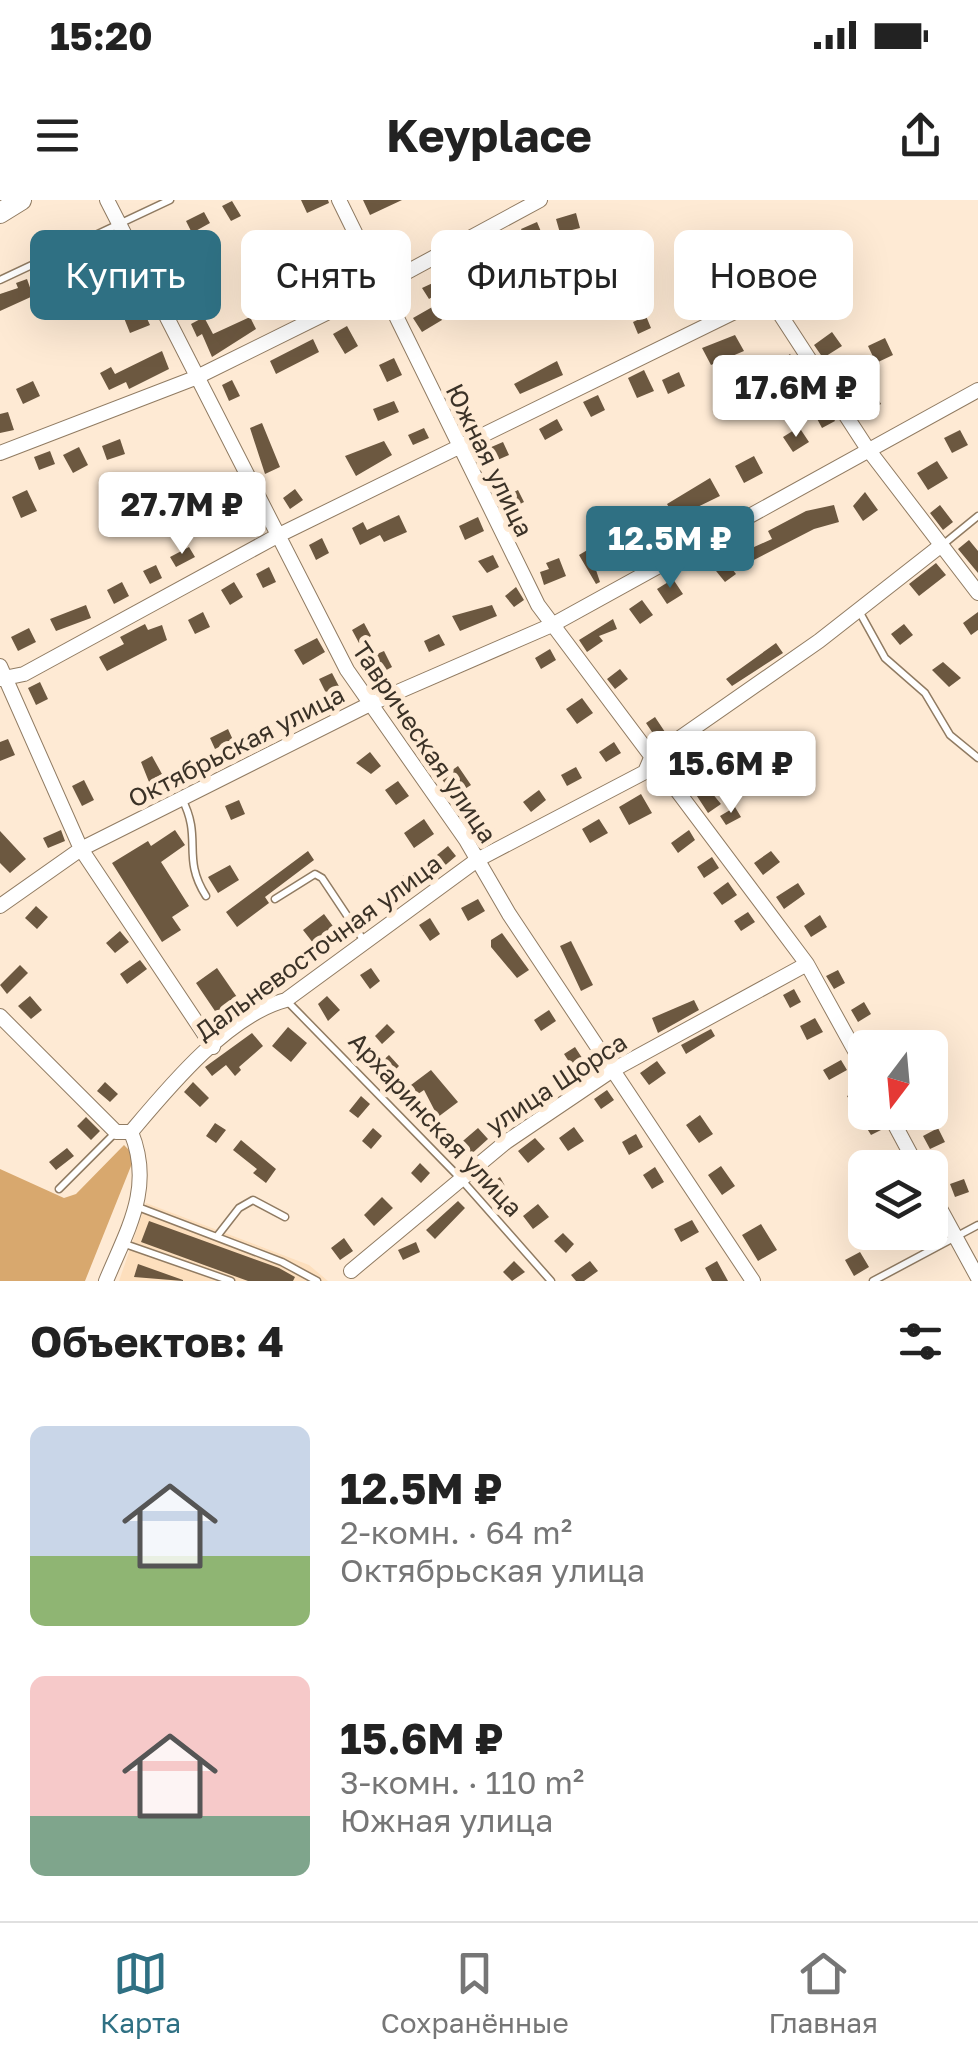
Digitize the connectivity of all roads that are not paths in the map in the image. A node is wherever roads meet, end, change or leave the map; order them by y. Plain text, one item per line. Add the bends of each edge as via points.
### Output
1 (21, 200) edge
2 (107, 200) edge
3 (170, 200) edge
4 (339, 200) edge
5 (540, 200) edge
6 (0, 213) edge
7 (120, 226) junction
8 (354, 230) edge
9 (411, 270) edge
10 (0, 280) edge
11 (313, 320) edge
12 (398, 320) edge
13 (715, 320) edge
14 (782, 320) edge
15 (194, 378) junction
16 (978, 390) edge
17 (458, 447) junction
18 (867, 448) junction
19 (0, 453) edge
20 (978, 516) edge
21 (277, 536) junction
22 (939, 547) junction
23 (978, 593) edge
24 (859, 610) junction
25 (552, 626) junction
26 (2, 674) edge
27 (370, 704) junction
28 (652, 758) junction
29 (978, 758) edge
30 (181, 798) junction
31 (82, 849) junction
32 (477, 860) junction
33 (206, 896) dead end
34 (275, 898) dead end
35 (0, 906) edge
36 (365, 942) junction
37 (807, 964) junction
38 (286, 1000) junction
39 (0, 1016) edge
40 (848, 1038) edge
41 (213, 1047) junction
42 (612, 1071) junction
43 (124, 1132) junction
44 (459, 1177) junction
45 (58, 1189) dead end
46 (138, 1206) junction
47 (285, 1217) dead end
48 (948, 1223) edge
49 (978, 1225) edge
50 (218, 1236) junction
51 (955, 1236) junction
52 (124, 1244) junction
53 (352, 1271) dead end
54 (978, 1278) edge
55 (106, 1281) edge
56 (231, 1281) edge
57 (316, 1281) edge
58 (551, 1281) edge
59 (752, 1281) edge
60 (873, 1281) edge

1 - 6 main road
2 - 7 street, Таврическая улица
3 - 7 lane
4 - 8 street, Южная улица
5 - 9 street
7 - 10 lane
7 - 15 street, Таврическая улица
11 - 15 street
12 - 17 street, Южная улица
13 - 17 street
14 - 18 street
15 - 19 street
15 - 21 street, Таврическая улица
16 - 18 street, Октябрьская улица
17 - 21 street
17 - 25 street, Южная улица
18 - 22 street
18 - 25 street, Октябрьская улица
20 - 22 lane
21 - 26 street via 24,674
21 - 27 street, Таврическая улица
22 - 23 street
22 - 24 street, Дальневосточная улица
24 - 28 street, Дальневосточная улица
24 - 29 lane via 885,658 925,693 950,734
25 - 27 street, Октябрьская улица
25 - 28 street, Южная улица
26 - 31 street
27 - 30 street, Октябрьская улица
27 - 32 street, Таврическая улица
28 - 32 street, Дальневосточная улица via 638,776
28 - 37 street, Южная улица
30 - 31 street, Октябрьская улица
30 - 33 lane via 194,829 191,869
31 - 35 street, Октябрьская улица
31 - 41 street
32 - 36 street, Дальневосточная улица
32 - 42 street, Таврическая улица
34 - 36 lane via 315,874
36 - 38 street, Дальневосточная улица
37 - 40 street, Южная улица
37 - 42 street, улица Щорса
38 - 41 street, Дальневосточная улица via 258,1011
38 - 44 lane, Архаринская улица
39 - 43 street
41 - 43 street, Дальневосточная улица
42 - 44 street, улица Щорса
42 - 59 street, Таврическая улица
43 - 45 lane
43 - 46 street via 142,1169
44 - 53 street, улица Щорса
44 - 58 lane, Архаринская улица
46 - 50 lane
46 - 52 street
47 - 50 lane via 252,1200
48 - 51 street
49 - 51 lane
50 - 57 lane
51 - 54 street
51 - 60 lane
52 - 55 street
52 - 56 lane

